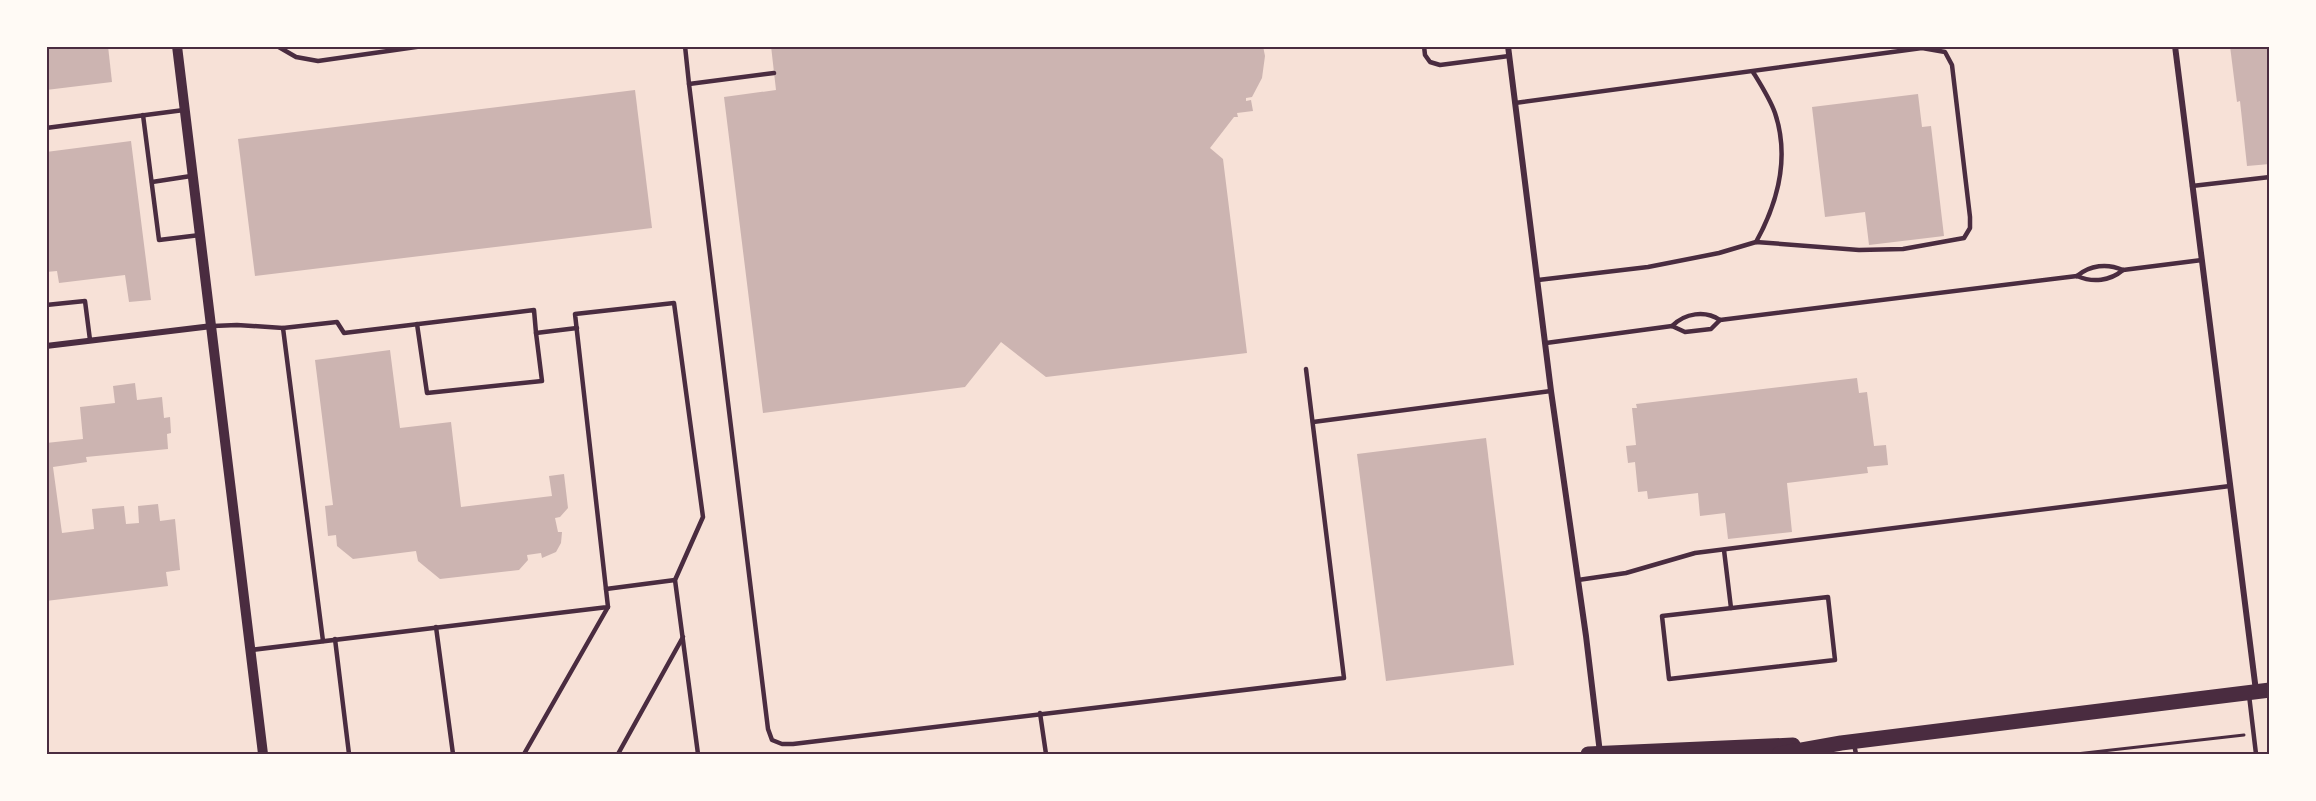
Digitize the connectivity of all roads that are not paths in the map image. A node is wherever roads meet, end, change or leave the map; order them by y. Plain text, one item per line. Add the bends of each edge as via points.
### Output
1 (177, 46) edge
2 (277, 46) edge
3 (423, 46) edge
4 (685, 46) edge
5 (1424, 46) edge
6 (1508, 46) edge
7 (2175, 46) edge
8 (1509, 56) junction
9 (1753, 72) junction
10 (774, 73) dead end
11 (689, 84) junction
12 (1515, 103) junction
13 (184, 110) junction
14 (143, 115) junction
15 (46, 128) edge
16 (193, 176) junction
17 (2270, 177) edge
18 (152, 182) junction
19 (2192, 186) junction
20 (200, 235) junction
21 (1756, 243) junction
22 (2202, 260) junction
23 (2123, 270) junction
24 (2077, 276) junction
25 (1538, 280) junction
26 (46, 305) edge
27 (1720, 320) junction
28 (417, 324) junction
29 (212, 326) junction
30 (1672, 326) junction
31 (283, 328) junction
32 (577, 328) junction
33 (536, 333) junction
34 (90, 340) junction
35 (1546, 343) junction
36 (46, 346) edge
37 (1306, 369) dead end
38 (1551, 391) junction
39 (1313, 422) junction
40 (2230, 486) junction
41 (1724, 550) junction
42 (675, 580) junction
43 (1578, 580) junction
44 (606, 589) junction
45 (608, 607) junction
46 (1731, 608) junction
47 (436, 627) junction
48 (683, 637) junction
49 (334, 639) junction
50 (323, 641) junction
51 (251, 650) junction
52 (2258, 691) edge
53 (1040, 713) junction
54 (1850, 746) edge
55 (264, 754) edge
56 (349, 754) edge
57 (453, 754) edge
58 (524, 754) edge
59 (618, 754) edge
60 (698, 754) edge
61 (1046, 754) edge
62 (1594, 754) edge
63 (1779, 754) edge
64 (2256, 754) edge

1 - 13 street
2 - 3 lane via 296,57 318,61
4 - 11 lane
5 - 8 lane via 1430,62 1440,64
6 - 8 street
7 - 19 street
8 - 12 street
9 - 12 lane
9 - 21 lane via 1774,111 1783,162 1767,223
9 - 21 lane via 1922,48 1945,52 1952,65 1970,228 1964,238 1904,249
10 - 11 lane
11 - 53 lane via 772,740 793,744
12 - 25 street
13 - 14 lane
13 - 16 street
14 - 15 lane
14 - 18 lane
16 - 18 lane
16 - 20 street
17 - 19 lane
18 - 20 lane via 159,240
19 - 22 street
20 - 29 street
21 - 25 lane via 1719,253
22 - 23 lane
22 - 40 street
23 - 24 lane via 2112,266 2087,268
23 - 24 lane via 2114,278 2088,281
24 - 27 lane
25 - 35 street
26 - 34 lane via 85,301
27 - 30 lane via 1711,329 1685,332
27 - 30 lane via 1710,314 1682,317
28 - 31 lane via 344,333 337,322
28 - 33 lane via 534,310
28 - 33 lane via 427,393 542,381
29 - 31 lane
29 - 34 street
29 - 51 street
30 - 35 lane
31 - 50 lane
32 - 33 lane
32 - 42 lane via 575,314 674,303 703,517
32 - 44 lane
34 - 36 street
35 - 38 street
37 - 39 lane
38 - 39 lane
38 - 43 street
39 - 53 lane via 1344,678
40 - 41 lane
40 - 52 street
41 - 43 lane
41 - 46 lane
42 - 44 lane
42 - 48 lane
43 - 62 street
44 - 45 lane
45 - 47 lane
45 - 58 lane
46 - 46 lane via 1662,616 1669,679 1835,660 1828,597
47 - 49 lane
47 - 57 lane
48 - 59 lane
48 - 60 lane
49 - 50 lane
49 - 56 lane
50 - 51 lane
51 - 55 street
52 - 54 main road
52 - 64 lane via 2253,733
53 - 61 lane
54 - 62 main road
54 - 63 main road

